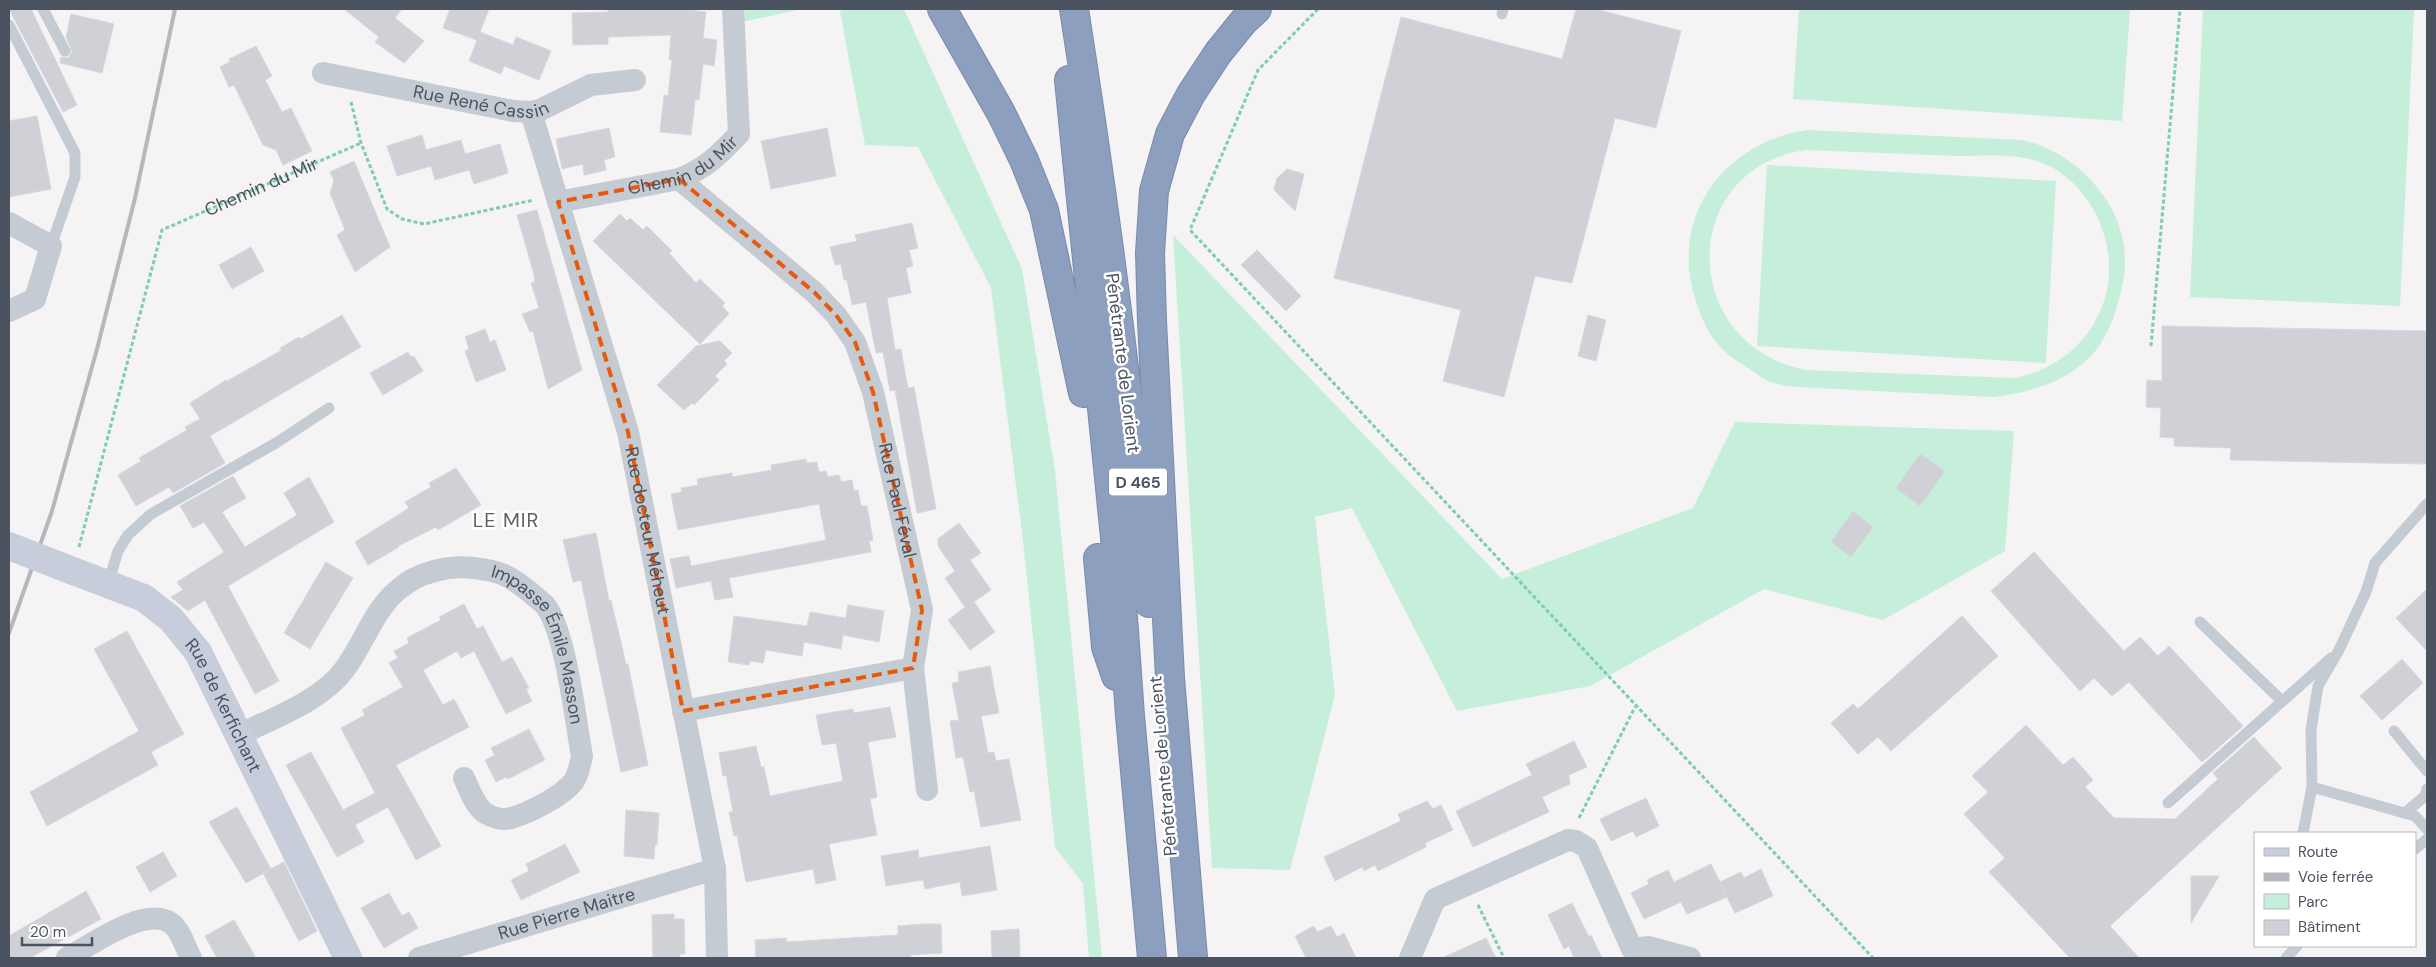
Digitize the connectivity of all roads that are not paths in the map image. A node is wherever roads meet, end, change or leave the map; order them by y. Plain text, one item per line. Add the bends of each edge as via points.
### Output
1 (43, 9) edge
2 (733, 9) edge
3 (942, 9) edge
4 (1064, 9) edge
5 (1074, 9) edge
6 (1257, 9) edge
7 (9, 25) edge
8 (65, 51) dead end
9 (322, 73) dead end
10 (636, 80) dead end
11 (531, 112) junction
12 (679, 179) junction
13 (557, 199) junction
14 (9, 223) edge
15 (51, 246) junction
16 (9, 311) edge
17 (329, 408) dead end
18 (2427, 504) edge
19 (9, 546) edge
20 (108, 584) junction
21 (2200, 622) dead end
22 (2339, 650) junction
23 (913, 668) junction
24 (2282, 701) junction
25 (682, 712) junction
26 (1130, 716) junction
27 (2394, 731) dead end
28 (239, 735) junction
29 (2427, 771) edge
30 (464, 778) dead end
31 (2312, 787) junction
32 (2427, 789) edge
33 (927, 790) dead end
34 (2168, 803) dead end
35 (2405, 813) junction
36 (2427, 828) edge
37 (2303, 832) edge
38 (2427, 839) edge
39 (2416, 848) edge
40 (715, 869) junction
41 (2296, 947) edge
42 (67, 958) edge
43 (191, 958) edge
44 (348, 958) edge
45 (418, 958) edge
46 (717, 958) edge
47 (1152, 958) edge
48 (1181, 958) edge
49 (1192, 958) edge
50 (1410, 958) edge
51 (1690, 958) edge
52 (2286, 958) edge

1 - 8 lane
2 - 12 street, Chemin du Mir via 739,134 710,164
3 - 26 highway via 1001,113 1044,210 1081,380 1106,647
4 - 26 highway, Pénétrante de Lorient / D 465 via 1073,134 1123,617
5 - 48 highway, Pénétrante de Lorient / D 465 via 1093,126 1137,472
6 - 49 highway via 1218,53 1191,94 1170,134 1154,191 1150,253 1152,321 1170,678
7 - 15 lane via 75,153 75,177
9 - 11 street, Rue René Cassin via 512,111
10 - 11 street, Rue René Cassin via 591,85 549,107
11 - 13 street, Rue docteur Méheut
12 - 13 street, Chemin du Mir
12 - 23 street, Rue Paul Féval via 814,292 855,342 873,392 922,610
13 - 25 street, Rue docteur Méheut via 628,432
14 - 15 street
15 - 16 street via 35,299
17 - 20 lane via 276,444 151,514 128,534 118,551
18 - 22 lane via 2375,563 2366,592
19 - 20 street, Rue de Kerfichant, bridge
20 - 28 street, Rue de Kerfichant via 144,598 171,618 198,652
21 - 24 lane
22 - 24 lane
22 - 31 lane via 2318,686 2310,730
23 - 25 street
23 - 33 street, Rue Paul Féval
24 - 34 lane
25 - 40 street, Rue docteur Méheut
26 - 47 highway, Pénétrante de Lorient / D 465
27 - 29 lane
28 - 30 street, Impasse Émile Masson via 329,688 346,668 386,601 400,587 440,570 462,566 486,569 509,575 545,605 555,622 582,756 576,775 565,791 511,818 486,814
28 - 44 street, Rue de Kerfichant
31 - 35 lane
31 - 37 lane
32 - 35 lane via 2425,796
35 - 36 lane via 2415,816
38 - 39 lane
40 - 45 street, Rue Pierre Maitre
40 - 46 street, Rue docteur Méheut
41 - 52 lane
42 - 43 street via 131,923 154,918 174,925
50 - 51 street via 1435,898 1568,840 1586,848 1632,949 1649,947

